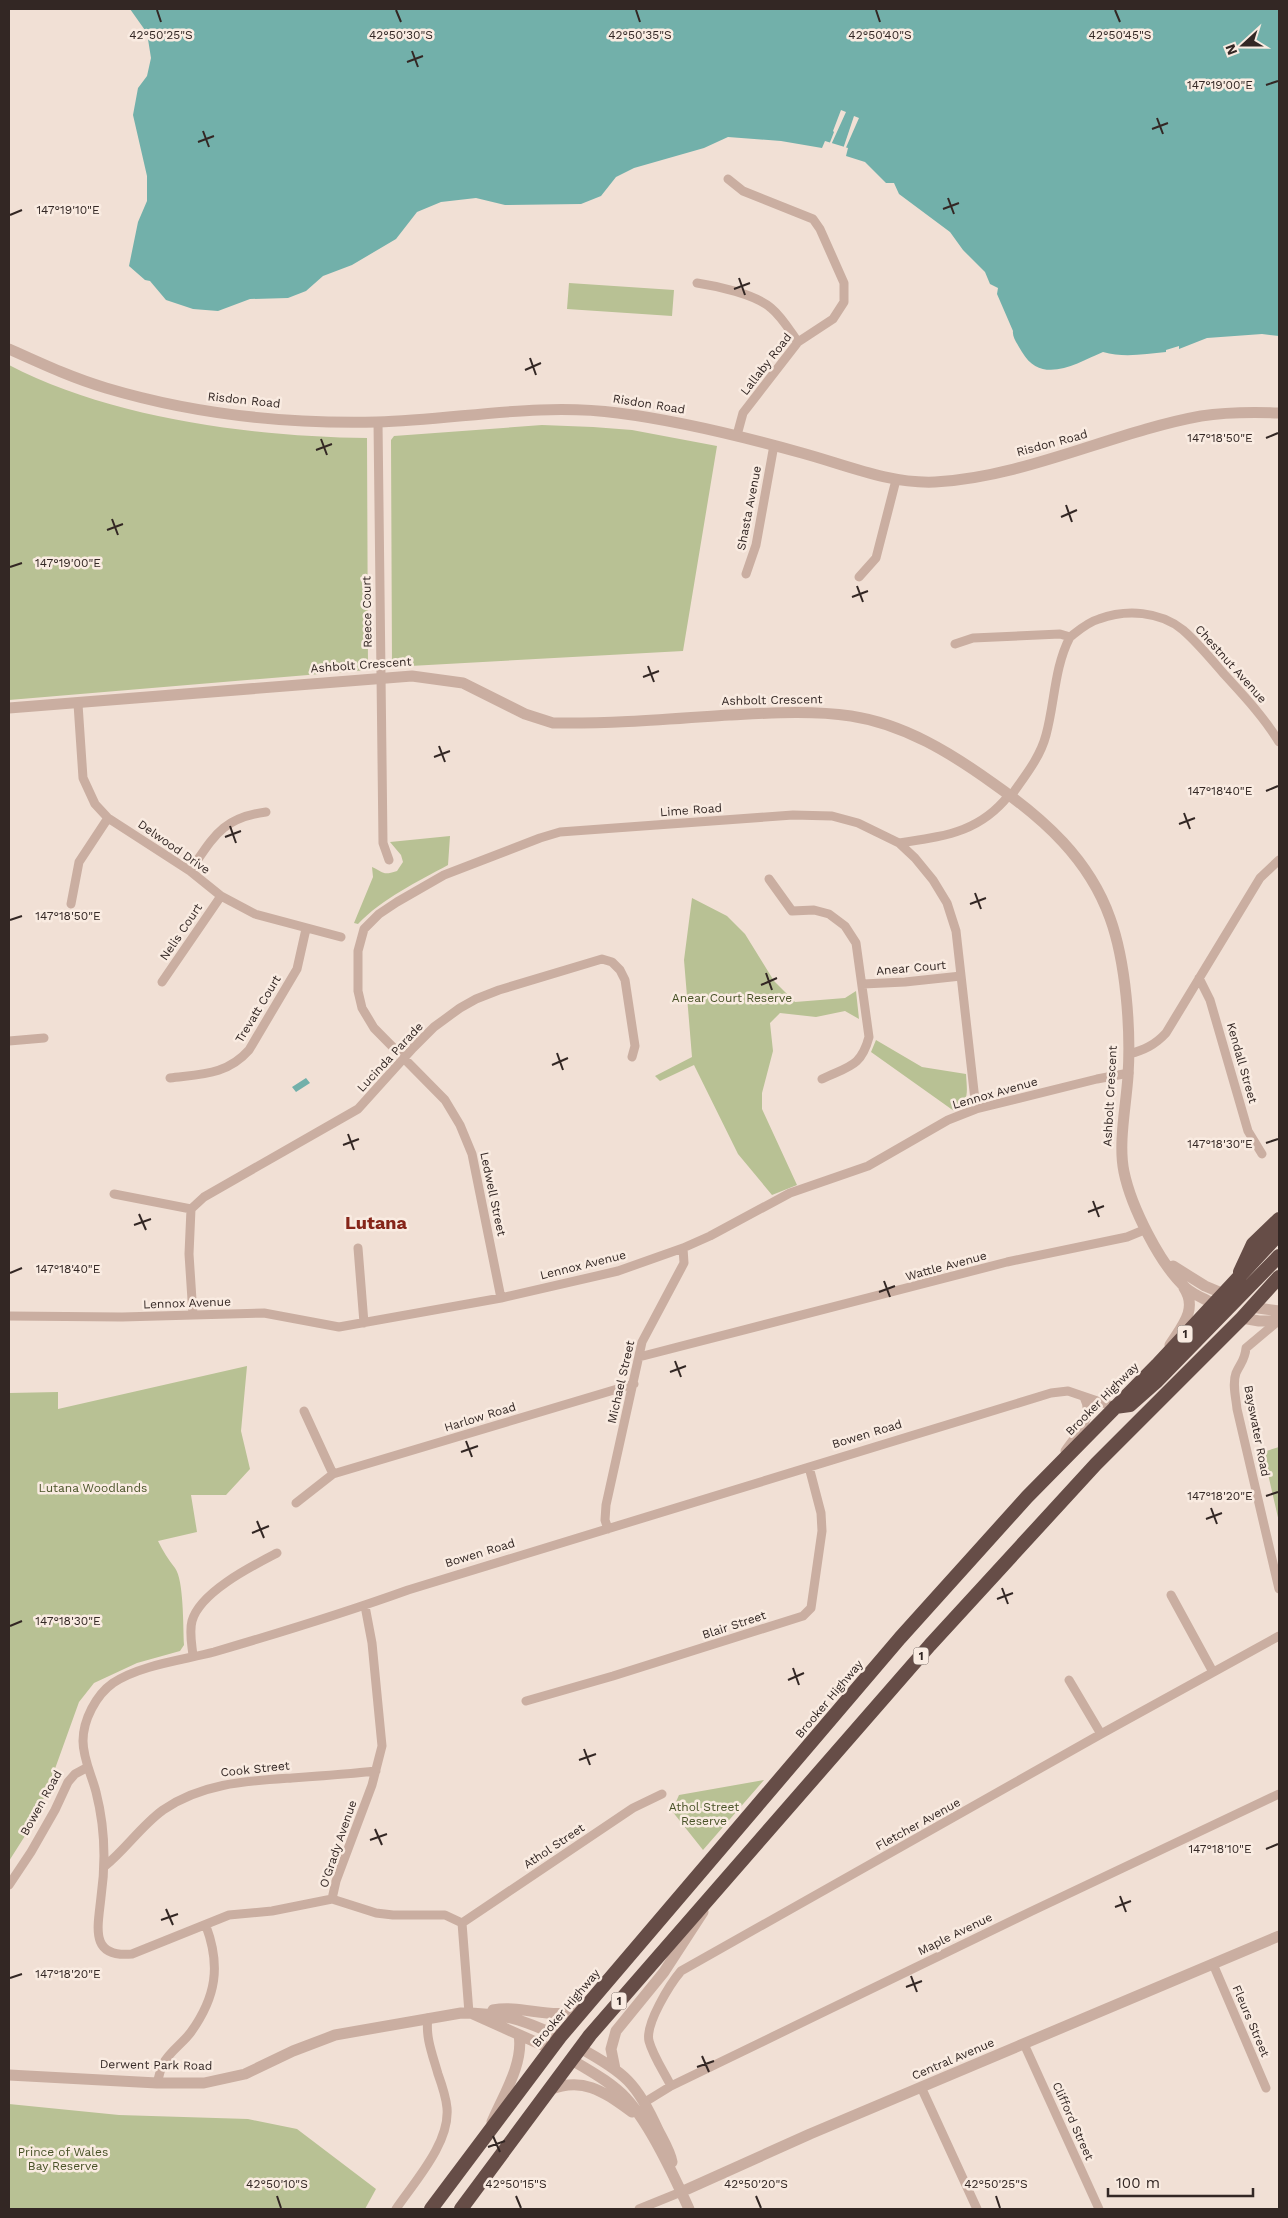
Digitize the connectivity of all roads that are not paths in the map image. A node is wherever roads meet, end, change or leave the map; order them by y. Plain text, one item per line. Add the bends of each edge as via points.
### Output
1 (728, 179) dead end
2 (697, 283) dead end
3 (798, 342) junction
4 (9, 349) edge
5 (1279, 413) edge
6 (378, 422) junction
7 (738, 435) junction
8 (774, 445) junction
9 (896, 480) junction
10 (746, 574) dead end
11 (859, 577) dead end
12 (1070, 637) junction
13 (955, 644) dead end
14 (380, 678) junction
15 (78, 704) junction
16 (9, 708) edge
17 (1279, 742) edge
18 (1010, 795) junction
19 (266, 812) dead end
20 (108, 818) junction
21 (899, 844) junction
22 (390, 860) dead end
23 (1279, 860) edge
24 (190, 872) junction
25 (769, 880) dead end
26 (221, 896) junction
27 (71, 904) dead end
28 (306, 929) junction
29 (341, 937) dead end
30 (961, 976) junction
31 (1199, 978) junction
32 (162, 982) dead end
33 (863, 984) junction
34 (44, 1038) dead end
35 (9, 1041) edge
36 (1129, 1054) junction
37 (632, 1057) dead end
38 (404, 1059) junction
39 (1129, 1074) junction
40 (170, 1078) dead end
41 (822, 1079) dead end
42 (976, 1109) junction
43 (1262, 1154) dead end
44 (114, 1194) dead end
45 (191, 1209) junction
46 (1279, 1219) edge
47 (1144, 1230) junction
48 (1279, 1234) edge
49 (358, 1248) dead end
50 (683, 1248) junction
51 (1279, 1256) edge
52 (1165, 1261) junction
53 (1279, 1277) edge
54 (1179, 1280) junction
55 (1236, 1282) junction
56 (501, 1298) junction
57 (1225, 1302) junction
58 (1247, 1312) junction
59 (193, 1315) junction
60 (9, 1316) edge
61 (1278, 1318) edge
62 (364, 1324) junction
63 (639, 1357) junction
64 (1157, 1365) junction
65 (634, 1384) junction
66 (1084, 1397) junction
67 (1115, 1407) junction
68 (304, 1411) dead end
69 (808, 1467) junction
70 (1052, 1471) junction
71 (333, 1474) junction
72 (296, 1504) dead end
73 (608, 1529) junction
74 (277, 1552) dead end
75 (1279, 1589) edge
76 (1171, 1595) dead end
77 (365, 1606) junction
78 (1279, 1636) edge
79 (193, 1656) junction
80 (1214, 1672) junction
81 (1069, 1680) dead end
82 (526, 1701) dead end
83 (1101, 1734) junction
84 (88, 1767) junction
85 (376, 1771) junction
86 (662, 1794) dead end
87 (1279, 1794) edge
88 (105, 1866) junction
89 (9, 1885) edge
90 (332, 1899) junction
91 (710, 1899) junction
92 (462, 1923) junction
93 (206, 1926) junction
94 (1279, 1936) edge
95 (1213, 1964) junction
96 (585, 2007) junction
97 (473, 2013) junction
98 (428, 2018) junction
99 (519, 2035) junction
100 (560, 2037) junction
101 (1024, 2044) junction
102 (580, 2048) junction
103 (551, 2049) junction
104 (572, 2060) junction
105 (615, 2069) junction
106 (9, 2075) edge
107 (157, 2083) junction
108 (671, 2086) junction
109 (921, 2087) junction
110 (1266, 2088) dead end
111 (549, 2090) junction
112 (645, 2102) junction
113 (646, 2126) junction
114 (488, 2133) junction
115 (675, 2178) junction
116 (681, 2192) junction
117 (396, 2209) edge
118 (431, 2209) edge
119 (461, 2209) edge
120 (639, 2209) edge
121 (689, 2209) edge
122 (977, 2209) edge
123 (1099, 2209) edge

1 - 3 street, Lallaby Road via 743,191 813,219 844,283 844,302 838,315
2 - 3 street via 720,286 762,302 776,313
3 - 7 street, Lallaby Road via 744,413
4 - 6 street, Risdon Road via 82,380 171,404 239,415
5 - 9 street, Risdon Road via 1236,412 1202,416 988,474 934,482
6 - 7 street, Risdon Road via 555,409 645,416
6 - 14 street, Reece Court
7 - 8 street, Risdon Road
8 - 9 street, Risdon Road
8 - 10 street, Shasta Avenue via 756,545
9 - 11 street via 876,558
12 - 13 street via 1060,634 973,638
12 - 17 street, Chestnut Avenue via 1087,624 1112,615 1138,613 1168,620 1196,642 1250,702
12 - 18 street via 1056,674 1046,737 1032,766
14 - 15 street, Ashbolt Crescent
14 - 18 street, Ashbolt Crescent via 412,676 463,683 525,714 553,723 795,713 852,716 929,742
14 - 22 street, Reece Court via 383,843
15 - 16 street, Ashbolt Crescent
15 - 20 street, Delwood Drive via 83,778 95,804
18 - 21 street via 984,820 963,831
18 - 36 street, Ashbolt Crescent via 1059,837 1100,894 1111,920 1120,958
19 - 24 street via 236,819 219,830
20 - 24 street, Delwood Drive
20 - 27 street via 79,862
21 - 30 street, Lime Road via 933,880 947,903 956,931
21 - 38 street, Lime Road via 858,823 832,816 793,815 560,832 444,875 379,914 364,929 360,940 357,968 362,1008 374,1028
23 - 31 street via 1260,878
24 - 26 street, Delwood Drive
25 - 33 street, Anear Court via 792,911 814,910 829,914 845,926 856,943
26 - 28 street, Delwood Drive via 255,914
26 - 32 street, Nelis Court
28 - 29 street, Delwood Drive
28 - 40 street, Trevatt Court via 301,956 291,980 241,1060 222,1070
30 - 33 street, Anear Court
30 - 42 street, Lime Road
31 - 36 street via 1160,1040 1142,1051
31 - 43 street, Kendall Street via 1210,1000 1248,1131
33 - 41 street, Anear Court via 870,1037 865,1052 858,1062
34 - 35 street
36 - 39 street, Ashbolt Crescent
37 - 38 street, Lucinda Parade via 635,1046 625,980 612,962 602,959 476,999 434,1027
38 - 45 street, Lucinda Parade via 358,1109 204,1197
38 - 56 street, Ledwell Street via 445,1100 460,1124 472,1154
39 - 42 street, Lennox Avenue
39 - 47 street, Ashbolt Crescent via 1123,1163
42 - 50 street, Lennox Avenue via 948,1120 868,1166 790,1193
44 - 45 street
45 - 59 street via 189,1254
46 - 55 highway via 1253,1244
47 - 52 street, Ashbolt Crescent
47 - 63 street, Wattle Avenue via 1127,1237 1008,1262
48 - 55 highway, Brooker Highway / 1
49 - 62 street
50 - 56 street, Lennox Avenue via 618,1270
50 - 63 street, Michael Street via 684,1263 648,1329
51 - 57 highway
52 - 54 street, Ashbolt Crescent
52 - 57 street, Ashbolt Crescent
53 - 58 highway, 1
54 - 57 street, Ashbolt Crescent via 1193,1293
54 - 64 street via 1190,1299 1189,1311
55 - 57 highway, Brooker Highway / 1
56 - 62 street, Lennox Avenue
57 - 58 highway
57 - 64 highway, Brooker Highway / 1
57 - 67 highway via 1141,1396 1130,1405
58 - 61 street
58 - 91 highway, 1 via 1096,1464 930,1645
59 - 60 street, Lennox Avenue via 122,1318
59 - 62 street, Lennox Avenue via 264,1313 339,1327
61 - 75 street, Bayswater Road via 1246,1348 1245,1359 1235,1375 1234,1384
63 - 65 street, Michael Street
64 - 67 highway, Brooker Highway / 1
65 - 71 street, Harlow Road
65 - 73 street, Michael Street via 606,1505
66 - 67 street, Bowen Road
66 - 69 street, Bowen Road via 1068,1391 1051,1393
66 - 70 street via 1088,1418
67 - 70 highway, Brooker Highway / 1
68 - 71 street
69 - 73 street, Bowen Road
69 - 82 street, Blair Street via 817,1493 822,1531 811,1608 803,1616
70 - 96 highway, Brooker Highway / 1 via 900,1638
71 - 72 street, Harlow Road
73 - 77 street, Bowen Road
74 - 79 street via 248,1568 205,1600 195,1612 191,1628
76 - 80 street
77 - 79 street, Bowen Road
77 - 85 street, O'Grady Avenue via 382,1746
78 - 80 street, Fletcher Avenue
79 - 84 street, Bowen Road via 120,1679 105,1689 87,1719 83,1741
80 - 83 street, Fletcher Avenue
81 - 83 street
83 - 108 street, Fletcher Avenue via 681,1971 668,1987 649,2033 651,2046
84 - 88 street via 102,1814
84 - 89 street, Bowen Road via 68,1782
85 - 88 street, Cook Street via 249,1781 212,1788 164,1810
85 - 90 street, O'Grady Avenue
86 - 92 street, Athol Street via 633,1808
87 - 108 street, Maple Avenue
88 - 93 street via 97,1929 106,1951 118,1956 132,1954
90 - 92 street, O'Grady Avenue via 376,1913 445,1915
90 - 93 street via 272,1911 229,1915
91 - 102 highway, 1
91 - 105 street via 678,1952 616,2031 611,2050
92 - 97 street
93 - 107 street via 216,1962 214,1985 205,2010 190,2033 163,2063
94 - 95 street, Central Avenue
95 - 101 street, Central Avenue
95 - 110 street, Fleurs Street
96 - 97 street via 562,2015 517,2008
96 - 100 highway, Brooker Highway / 1
97 - 98 street, Derwent Park Road
97 - 99 street, Derwent Park Road
97 - 100 street, Derwent Park Road via 514,2018
98 - 107 street, Derwent Park Road via 335,2035 225,2080
98 - 117 street via 426,2027 447,2107 447,2123 442,2140
99 - 103 street, Derwent Park Road
99 - 114 street via 517,2060
100 - 102 highway, Derwent Park Road
100 - 103 highway, Brooker Highway / 1
101 - 109 street, Central Avenue
101 - 123 street, Clifford Street
102 - 104 highway, 1
102 - 105 street, Derwent Park Road
103 - 104 highway, Derwent Park Road
103 - 114 highway, Brooker Highway / 1
104 - 111 highway, 1
104 - 113 street, Derwent Park Road via 625,2097
105 - 112 street, Derwent Park Road via 636,2088
106 - 107 street, Derwent Park Road
108 - 112 street, Maple Avenue
109 - 116 street, Central Avenue
109 - 122 street
111 - 113 street via 570,2084 593,2088 633,2112
111 - 119 highway, 1
112 - 115 street, Derwent Park Road via 671,2158
113 - 115 street, Derwent Park Road
114 - 118 highway, Brooker Highway / 1
115 - 116 street, Derwent Park Road
116 - 120 street, Central Avenue
116 - 121 street, Derwent Park Road

